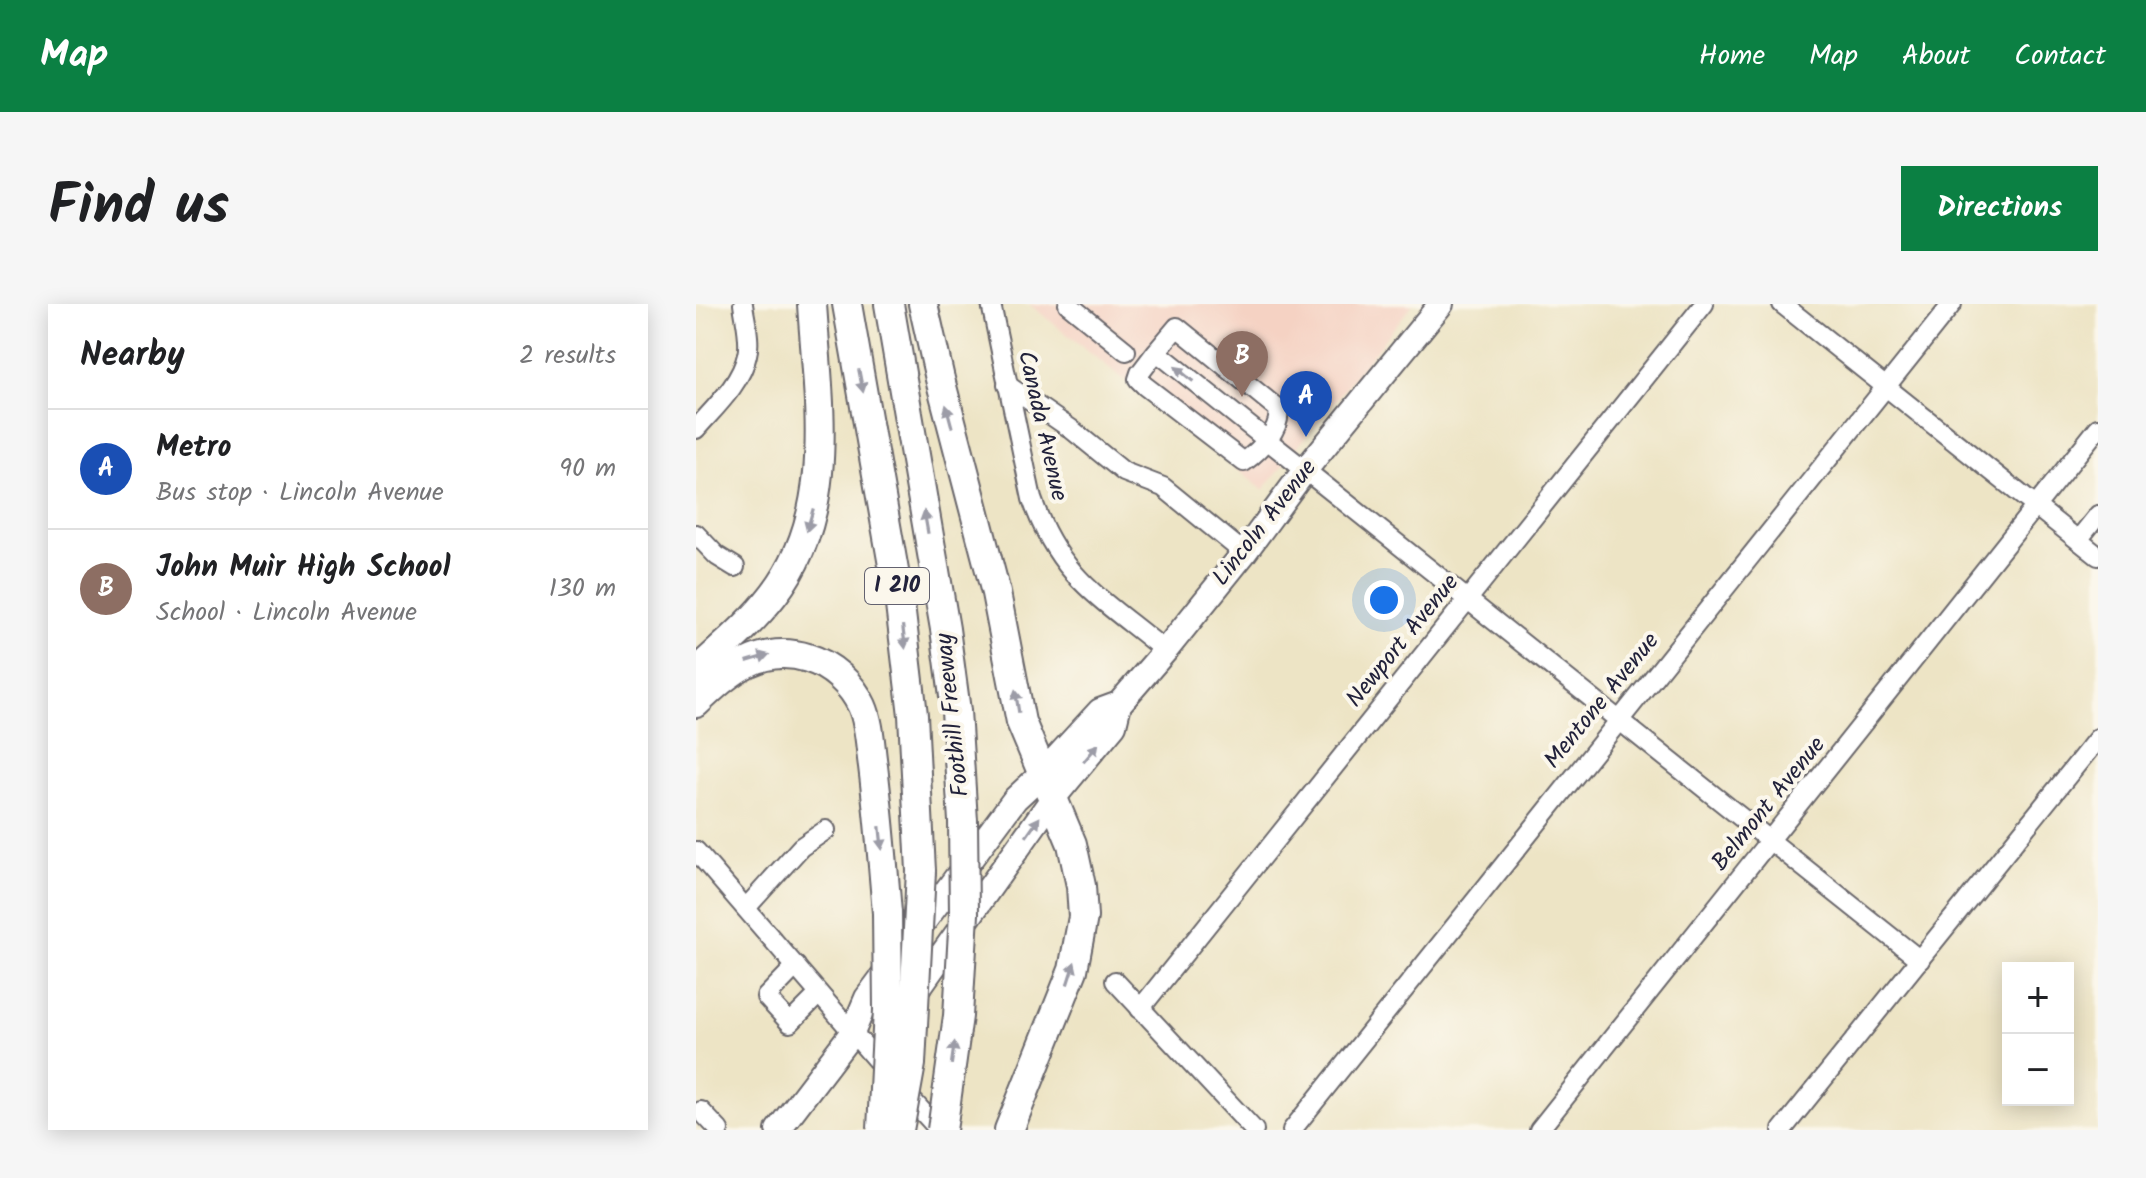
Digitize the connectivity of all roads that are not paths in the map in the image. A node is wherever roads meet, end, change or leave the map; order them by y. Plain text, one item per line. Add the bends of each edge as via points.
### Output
1 (743, 304) edge
2 (812, 304) edge
3 (847, 304) edge
4 (889, 304) edge
5 (923, 304) edge
6 (991, 304) edge
7 (1068, 304) edge
8 (1441, 304) edge
9 (1704, 304) edge
10 (1782, 304) edge
11 (1952, 304) edge
12 (1126, 351) dead end
13 (1156, 352) junction
14 (1007, 385) junction
15 (1886, 386) junction
16 (2098, 428) edge
17 (696, 429) edge
18 (1267, 440) junction
19 (1305, 470) junction
20 (2036, 507) junction
21 (2098, 515) edge
22 (696, 534) edge
23 (2078, 540) junction
24 (1244, 553) junction
25 (2098, 556) edge
26 (735, 567) dead end
27 (1468, 599) junction
28 (1165, 651) junction
29 (696, 672) edge
30 (696, 703) edge
31 (1618, 720) junction
32 (2096, 745) edge
33 (1048, 786) junction
34 (826, 830) dead end
35 (1770, 841) junction
36 (696, 851) edge
37 (746, 908) junction
38 (1920, 960) junction
39 (796, 966) junction
40 (1115, 981) dead end
41 (819, 994) junction
42 (1140, 1009) junction
43 (852, 1033) junction
44 (701, 1111) dead end
45 (719, 1130) edge
46 (778, 1130) edge
47 (888, 1130) edge
48 (941, 1130) edge
49 (1009, 1130) edge
50 (1254, 1130) edge
51 (1292, 1130) edge
52 (1539, 1130) edge
53 (1782, 1130) edge

1 - 17 street via 748,353 743,367
2 -> 29 highway via 819,443 810,519 776,591
3 -> 47 highway, Foothill Freeway / I 210, bridge via 900,605 913,715 921,871 911,1064
48 -> 4 highway, Foothill Freeway / I 210, bridge via 958,1016 963,821 947,642
33 -> 5 highway via 1021,722 996,593
6 - 14 street, Canada Avenue
7 - 12 street
8 - 19 main road, Lincoln Avenue
9 - 27 street, Newport Avenue
10 - 15 street
11 - 15 street, Mentone Avenue
18 -> 13 street
13 - 18 street via 1177,327 1278,409 1279,420
13 - 18 street via 1138,379 1157,395 1239,460 1244,462
14 - 24 street via 1124,472 1163,487
14 - 28 street, Canada Avenue via 1043,530 1076,578
15 - 20 street
15 - 31 street, Mentone Avenue
16 - 20 street, Belmont Avenue
18 - 19 street
19 - 24 main road, Lincoln Avenue
19 - 27 street
20 - 23 street
20 - 35 street, Belmont Avenue
21 - 23 street
22 - 26 street
23 - 25 street
24 - 28 main road, Lincoln Avenue
27 - 31 street
27 - 42 street, Newport Avenue
28 - 33 main road, Lincoln Avenue via 1119,704 1114,725
30 -> 47 highway, bridge via 734,668 773,653 815,660 846,682 862,705 887,913
31 - 35 street
31 - 51 street, Mentone Avenue
32 - 38 street
33 - 43 main road, Lincoln Avenue via 1015,799 867,998
43 -> 33 main road, Lincoln Avenue via 895,1021
49 -> 33 highway via 1073,970 1083,917 1077,862
34 - 37 street via 801,847
35 - 38 street
35 - 52 street, Belmont Avenue
36 - 37 street
37 - 39 street
38 - 53 street
39 - 41 street
39 - 41 street via 766,997 790,1023
40 - 42 street
41 - 43 street
42 - 50 street
43 - 46 main road, Lincoln Avenue
43 - 48 street
44 - 45 street

